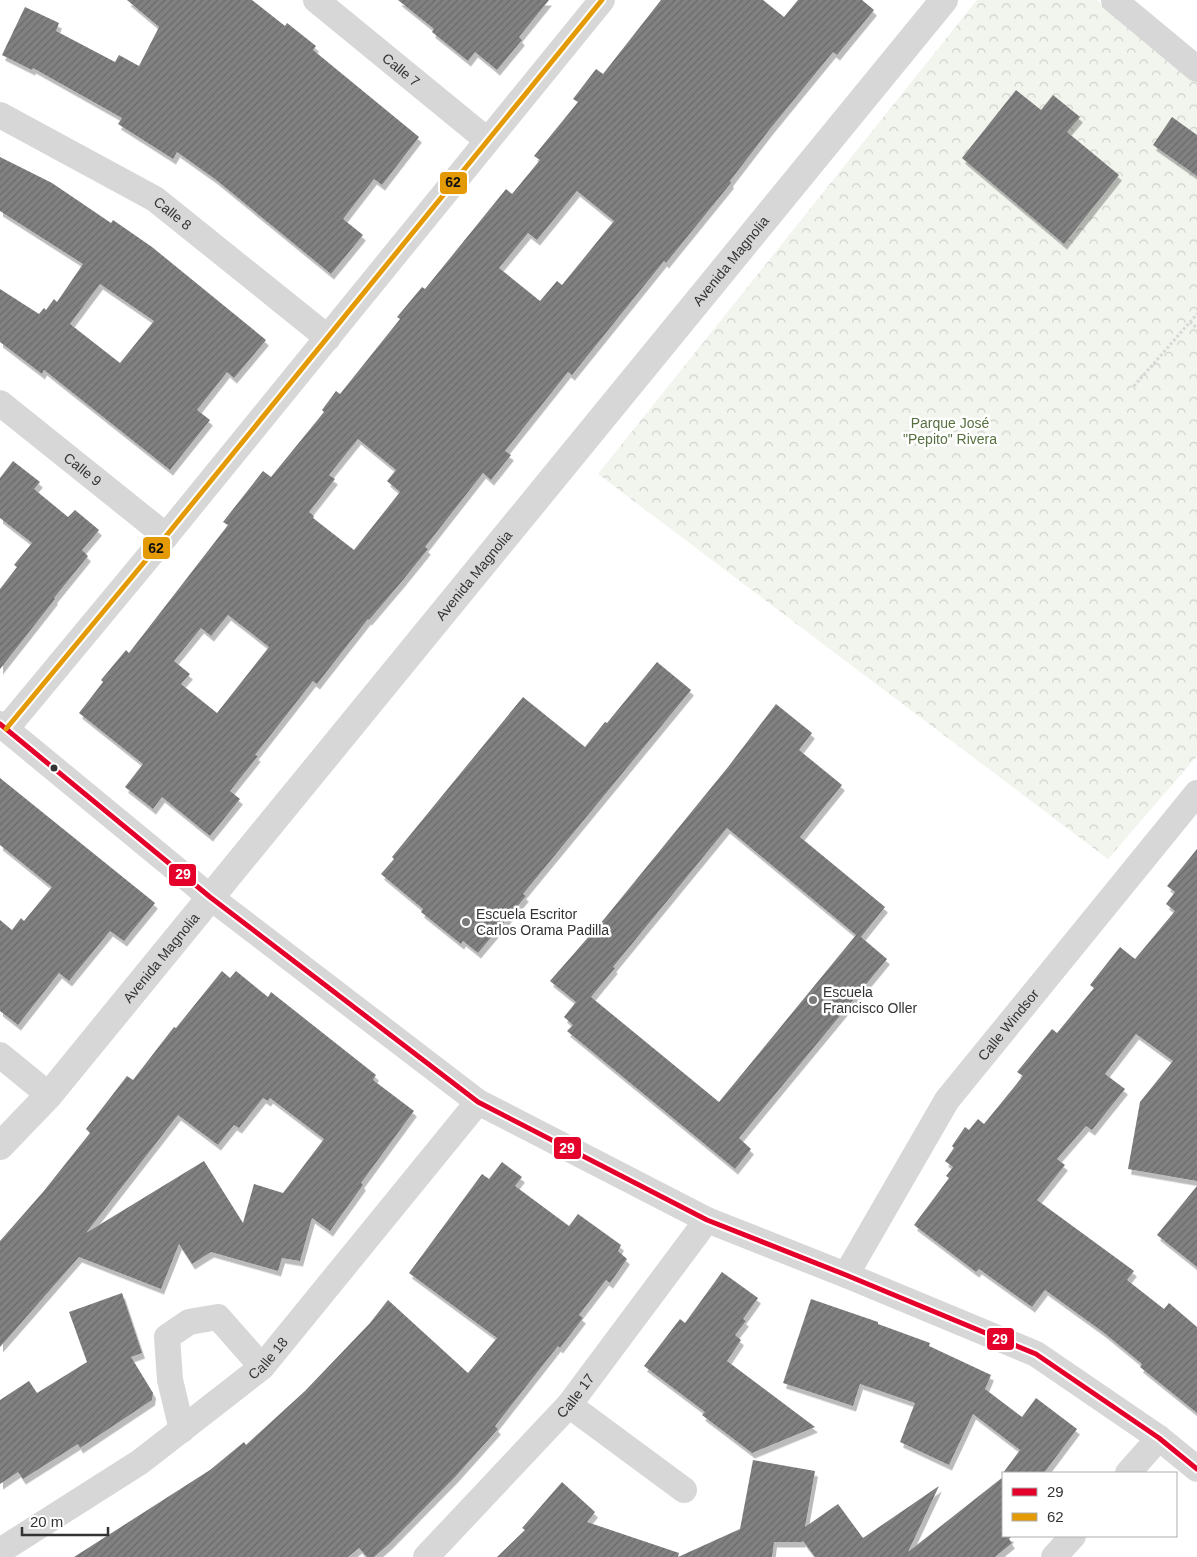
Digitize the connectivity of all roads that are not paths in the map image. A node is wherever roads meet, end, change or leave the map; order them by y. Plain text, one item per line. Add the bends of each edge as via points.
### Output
1 (316, 0) edge
2 (602, 0) edge
3 (944, 0) edge
4 (1114, 0) edge
5 (1197, 69) edge
6 (0, 115) edge
7 (487, 140) junction
8 (328, 338) junction
9 (0, 403) edge
10 (166, 536) junction
11 (3, 726) edge
12 (1197, 793) edge
13 (210, 897) junction
14 (0, 1055) edge
15 (49, 1095) junction
16 (478, 1102) junction
17 (0, 1146) edge
18 (707, 1220) junction
19 (846, 1275) junction
20 (262, 1367) junction
21 (569, 1405) junction
22 (182, 1430) junction
23 (1159, 1438) junction
24 (1197, 1469) edge
25 (1129, 1472) edge
26 (684, 1490) dead end
27 (1072, 1537) edge
28 (0, 1550) edge
29 (426, 1557) edge
30 (1054, 1557) edge

1 - 7 street, Calle 7
2 - 7 street
3 - 13 street, Avenida Magnolia
4 - 5 street
6 - 8 street, Calle 8 via 156,199
7 - 8 street
8 - 10 street
9 - 10 street, Calle 9
10 - 11 street
11 - 13 street
12 - 19 street, Calle Windsor via 946,1100
13 - 15 street, Avenida Magnolia
13 - 16 street
14 - 15 street
15 - 17 street, Avenida Magnolia
16 - 18 street
16 - 20 street, Calle 18
18 - 19 street
18 - 21 street, Calle 17
19 - 23 street via 1036,1354
20 - 22 street, Calle 18
20 - 22 street via 218,1317 189,1322 167,1337 170,1380
21 - 26 street
21 - 29 street, Calle 17
22 - 28 street, Calle 18 via 140,1462
23 - 24 street
23 - 25 street
27 - 30 street

